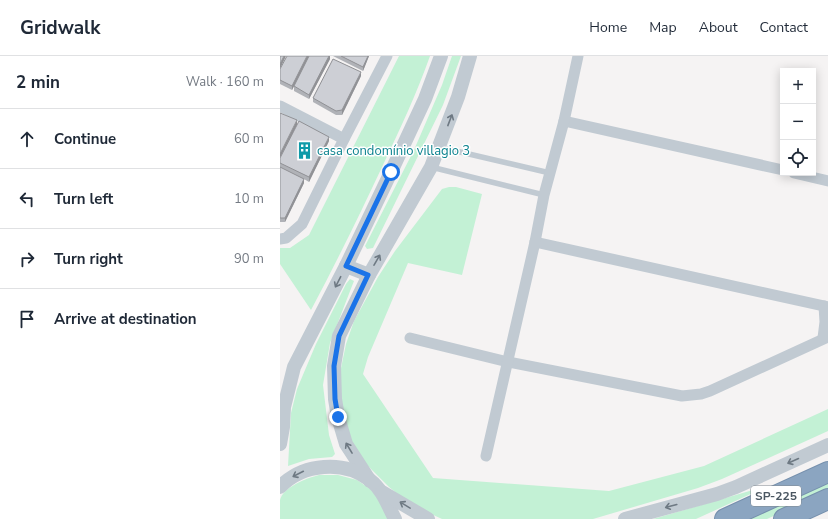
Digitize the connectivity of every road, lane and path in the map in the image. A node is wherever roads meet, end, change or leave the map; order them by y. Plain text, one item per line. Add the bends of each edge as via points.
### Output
1 (387, 56) edge
2 (441, 56) edge
3 (470, 56) edge
4 (578, 56) edge
5 (280, 106) edge
6 (564, 121) junction
7 (344, 139) junction
8 (439, 147) junction
9 (430, 167) junction
10 (780, 169) edge
11 (550, 173) junction
12 (807, 176) edge
13 (828, 181) edge
14 (544, 195) junction
15 (283, 239) edge
16 (535, 242) junction
17 (346, 266) junction
18 (368, 275) junction
19 (826, 307) edge
20 (410, 338) dead end
21 (825, 338) edge
22 (508, 362) junction
23 (280, 444) edge
24 (828, 445) edge
25 (486, 456) dead end
26 (828, 472) edge
27 (370, 480) junction
28 (280, 487) edge
29 (381, 492) junction
30 (828, 499) edge
31 (395, 519) edge
32 (428, 519) edge
33 (625, 519) edge
34 (725, 519) edge
35 (784, 519) edge

1 - 7 street
2 - 17 street via 424,99
8 -> 3 street
4 - 6 street
5 - 7 street
6 - 10 street
6 - 11 street
7 - 15 street via 302,224
8 - 9 street
8 - 11 lane
9 - 14 lane
18 -> 9 street
11 - 14 street
12 - 13 street
14 - 16 street
16 - 19 street
16 - 22 street
17 - 18 street
17 -> 23 street via 294,367 284,407
27 -> 18 street via 346,444 335,399 334,366 339,336
19 - 21 street
20 - 22 street
21 - 22 street via 710,391 692,395 672,395
22 - 25 street
24 -> 33 street via 717,494
26 - 34 highway, SP-225
27 -> 28 street via 342,468 321,466 301,472
27 - 29 street
29 - 31 street
32 -> 29 street
30 - 35 highway, SP-225

